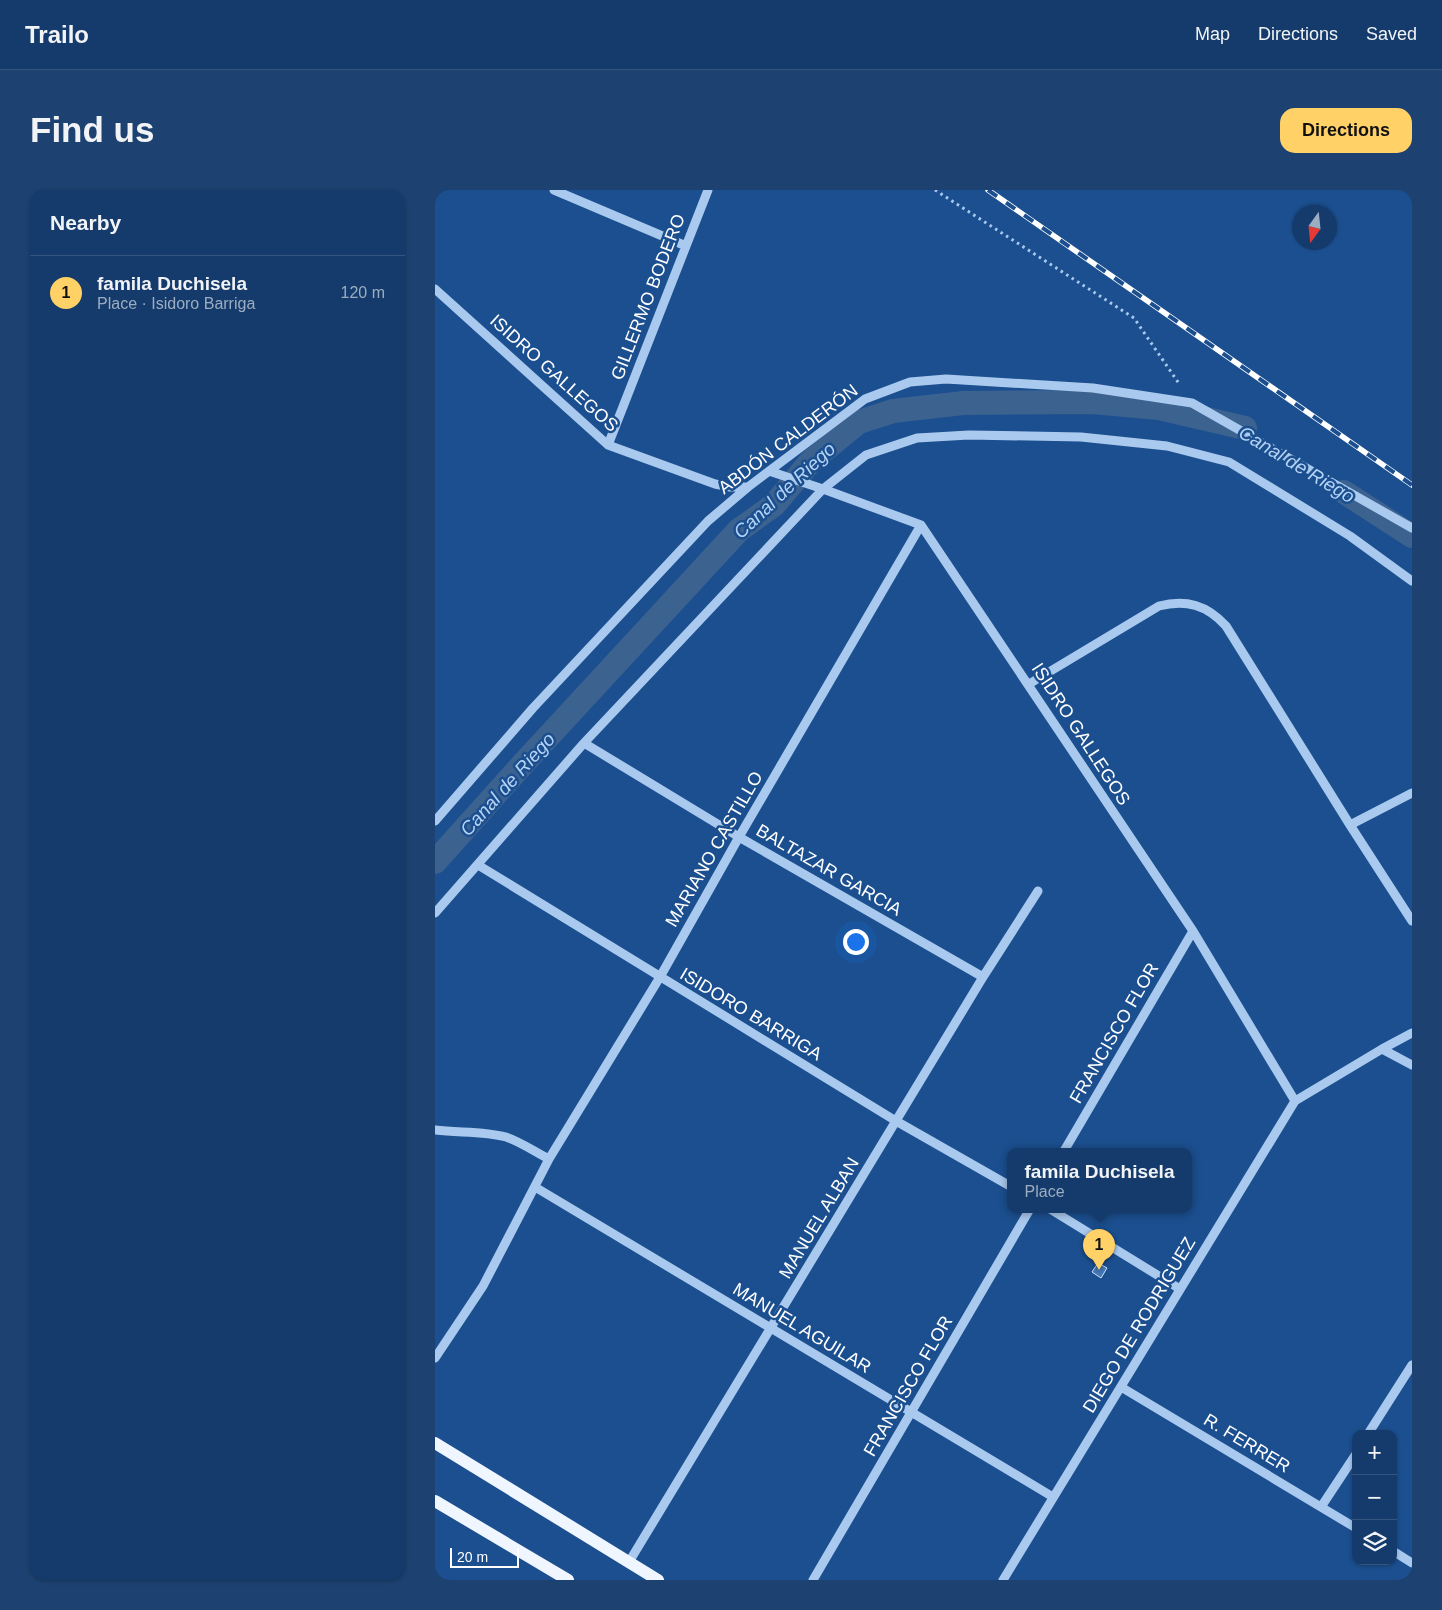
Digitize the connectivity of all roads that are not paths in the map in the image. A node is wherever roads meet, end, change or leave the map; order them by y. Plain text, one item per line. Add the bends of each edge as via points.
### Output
1 (554, 190) edge
2 (708, 190) edge
3 (686, 246) junction
4 (435, 288) edge
5 (608, 444) junction
6 (772, 472) junction
7 (748, 486) junction
8 (823, 489) junction
9 (921, 525) junction
10 (1412, 528) edge
11 (1412, 581) edge
12 (1029, 684) junction
13 (584, 743) junction
14 (1412, 793) edge
15 (435, 821) edge
16 (1350, 825) junction
17 (739, 837) junction
18 (478, 865) junction
19 (1038, 891) dead end
20 (435, 913) edge
21 (1412, 921) edge
22 (1193, 932) junction
23 (660, 977) junction
24 (983, 977) junction
25 (1412, 1033) edge
26 (1382, 1049) junction
27 (1412, 1065) edge
28 (1295, 1101) junction
29 (897, 1121) junction
30 (435, 1130) edge
31 (1066, 1148) edge
32 (549, 1160) junction
33 (1007, 1184) edge
34 (535, 1188) junction
35 (1029, 1213) edge
36 (1056, 1213) edge
37 (1180, 1289) junction
38 (770, 1328) junction
39 (435, 1358) edge
40 (1412, 1365) edge
41 (1121, 1386) junction
42 (911, 1412) junction
43 (1371, 1430) edge
44 (435, 1444) edge
45 (1352, 1460) edge
46 (1053, 1497) junction
47 (435, 1501) edge
48 (1321, 1507) junction
49 (1352, 1526) edge
50 (1397, 1554) edge
51 (629, 1562) junction
52 (1412, 1563) edge
53 (568, 1580) edge
54 (658, 1580) edge
55 (813, 1580) edge
56 (1003, 1580) edge

1 - 3 street
2 - 3 street, GILLERMO BODERO
3 - 5 street, GILLERMO BODERO
4 - 5 street, ISIDRO GALLEGOS
5 - 7 street, ISIDRO GALLEGOS via 715,484
6 - 7 street, ABDÓN CALDERÓN
6 - 8 street
6 - 10 street, ABDÓN CALDERÓN via 865,399 910,382 946,379 1093,388 1192,402
7 - 15 street, ABDÓN CALDERÓN via 708,521 533,708
8 - 9 street
8 - 11 street via 866,455 917,438 969,435 1081,437 1167,446 1229,462 1350,536
8 - 13 street
9 - 12 street, ISIDRO GALLEGOS
9 - 17 street, MARIANO CASTILLO
12 - 16 street via 1159,606 1184,602 1197,605 1218,617 1226,626
12 - 22 street, ISIDRO GALLEGOS
13 - 17 street, BALTAZAR GARCIA
13 - 18 street
14 - 16 street
16 - 21 street
17 - 23 street, MARIANO CASTILLO
17 - 24 street, BALTAZAR GARCIA
18 - 20 street
18 - 23 street, ISIDORO BARRIGA
19 - 24 street, MANUEL ALBAN
22 - 28 street, ISIDRO GALLEGOS
22 - 31 street, FRANCISCO FLOR
23 - 29 street, ISIDORO BARRIGA
23 - 32 street, MARIANO CASTILLO
24 - 29 street, MANUEL ALBAN
25 - 26 street, DIEGO DE RODRIGUEZ
26 - 27 street
26 - 28 street, DIEGO DE RODRIGUEZ
28 - 37 street, DIEGO DE RODRIGUEZ
29 - 33 street, ISIDORO BARRIGA
29 - 38 street, MANUEL ALBAN
30 - 32 street via 508,1138
32 - 34 street, MARIANO CASTILLO
34 - 38 street, MANUEL AGUILAR
34 - 39 street, MARIANO CASTILLO via 483,1286
35 - 42 street, FRANCISCO FLOR
36 - 37 street
37 - 41 street, DIEGO DE RODRIGUEZ
38 - 42 street, MANUEL AGUILAR
38 - 51 street, MANUEL ALBAN
40 - 43 street
41 - 46 street, DIEGO DE RODRIGUEZ
41 - 48 street, R. FERRER
42 - 46 street, MANUEL AGUILAR
42 - 55 street, FRANCISCO FLOR
44 - 51 main road
45 - 48 street
46 - 56 street, DIEGO DE RODRIGUEZ
47 - 53 main road
48 - 49 street, R. FERRER
50 - 52 street
51 - 54 main road

